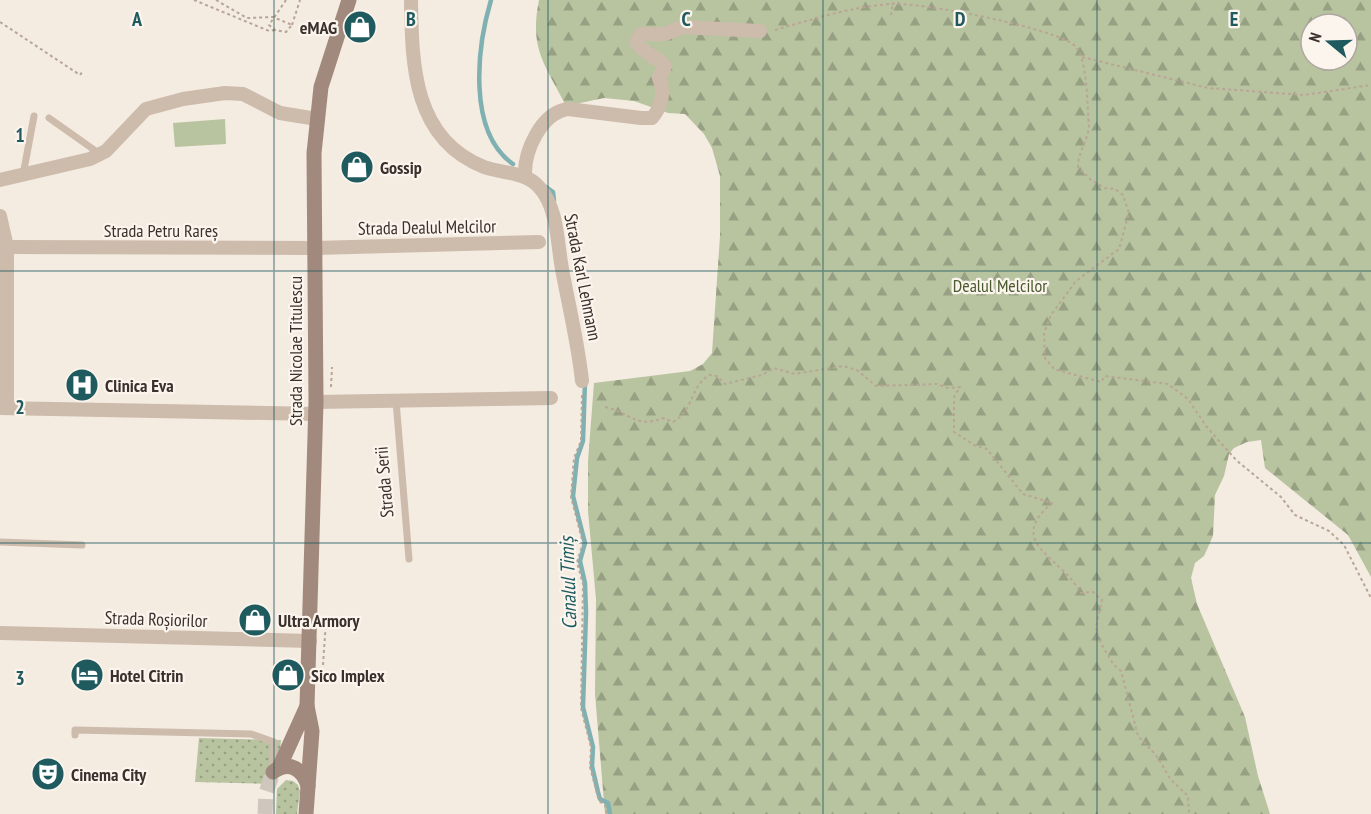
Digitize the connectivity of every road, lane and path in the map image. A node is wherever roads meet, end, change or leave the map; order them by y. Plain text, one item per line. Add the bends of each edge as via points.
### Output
1 (194, 0) edge
2 (216, 0) edge
3 (286, 0) edge
4 (300, 0) edge
5 (349, 0) edge
6 (411, 0) edge
7 (893, 3) junction
8 (891, 15) dead end
9 (273, 17) junction
10 (0, 22) edge
11 (292, 25) junction
12 (275, 30) junction
13 (760, 31) joint
14 (50, 50) dead end
15 (48, 54) junction
16 (1082, 57) junction
17 (83, 71) dead end
18 (1371, 85) edge
19 (34, 116) dead end
20 (49, 118) dead end
21 (317, 119) junction
22 (100, 154) junction
23 (23, 175) junction
24 (525, 176) junction
25 (0, 180) edge
26 (0, 216) edge
27 (539, 242) dead end
28 (7, 247) junction
29 (315, 248) junction
30 (582, 381) joint
31 (551, 398) dead end
32 (396, 401) junction
33 (605, 407) dead end
34 (4, 408) edge
35 (316, 408) junction
36 (0, 542) edge
37 (82, 545) dead end
38 (409, 559) dead end
39 (1371, 598) edge
40 (0, 633) edge
41 (310, 641) junction
42 (307, 706) junction
43 (75, 735) dead end
44 (276, 770) junction
45 (308, 786) junction
46 (306, 814) edge
47 (607, 814) edge
48 (1189, 814) edge

1 - 12 path via 269,31
2 - 9 path via 247,18
3 - 9 path
4 - 11 path
5 - 21 street, Strada Nicolae Titulescu via 329,56
6 - 24 street via 416,86 445,141 476,164
7 - 8 path
7 - 13 path
7 - 16 path via 970,14 1057,35 1075,45
9 - 11 path
9 - 12 path via 269,25
10 - 15 path
11 - 12 path via 286,32
13 - 24 street via 682,27 665,34 641,34 636,42 640,49 664,66 659,78 662,101 652,118 557,111 538,131 524,166
14 - 15 path
15 - 17 path via 80,75
16 - 18 path via 1208,88 1304,95
16 - 39 path via 1089,127 1078,167 1091,180 1123,195 1129,213 1119,249 1076,281 1051,315 1044,333 1045,358 1054,369 1101,382 1105,376 1168,384 1175,389 1188,399 1236,460 1281,497 1295,516 1329,531 1344,545
19 - 23 lane
20 - 22 lane
21 - 22 street via 280,113 243,94 183,99 146,109
21 - 29 street, Strada Nicolae Titulescu
22 - 23 street
23 - 25 street
24 - 30 street, Strada Karl Lehmann via 538,185 552,208
26 - 28 street
27 - 29 street, Strada Dealul Melcilor
28 - 29 street, Strada Petru Rareș
28 - 34 street
29 - 35 street, Strada Nicolae Titulescu
30 - 47 path via 581,441 574,458 571,497 583,543 577,562 583,584 581,708 598,801 605,805
31 - 32 street
32 - 35 street
32 - 38 lane, Strada Serii
33 - 48 path via 640,422 663,418 673,422 685,416 698,381 709,375 717,376 725,384 774,368 795,374 843,366 857,370 876,386 960,387 954,397 954,432 987,448 1023,494 1052,503 1033,526 1035,542 1080,593 1093,592 1102,600 1096,627 1098,638 1121,671 1138,736 1188,796
34 - 35 street
35 - 41 street, Strada Nicolae Titulescu
36 - 37 lane
40 - 41 street, Strada Roșiorilor
41 - 42 street, Strada Nicolae Titulescu
42 - 44 street, Strada Nicolae Titulescu
42 - 45 street, Strada Nicolae Titulescu via 312,731
43 - 44 lane via 75,730 251,734 274,742
44 - 45 street via 294,767 305,776
45 - 46 street, Strada Nicolae Titulescu

